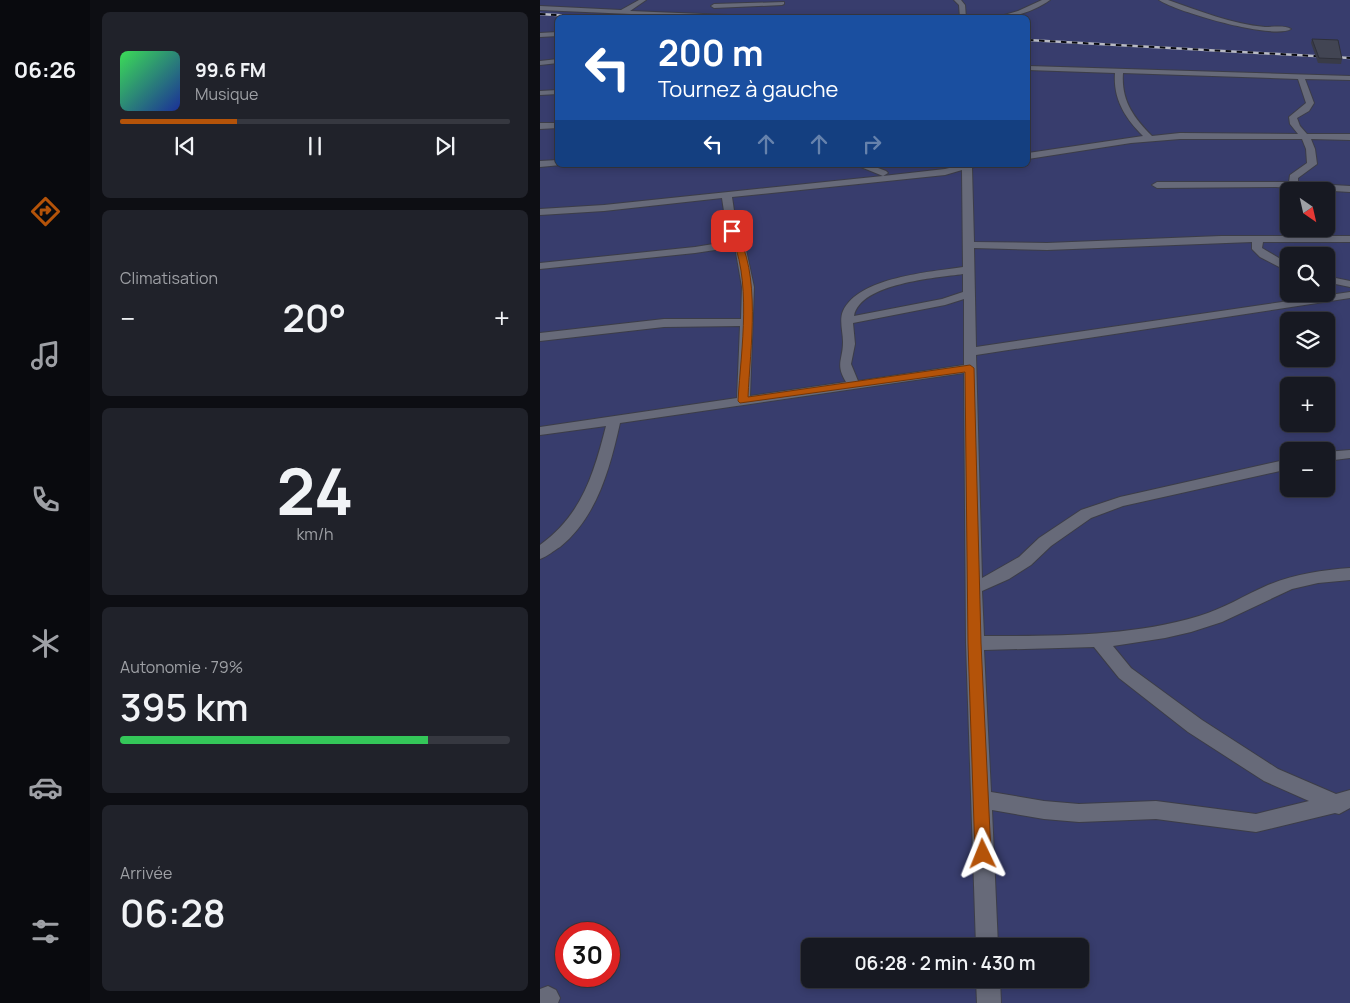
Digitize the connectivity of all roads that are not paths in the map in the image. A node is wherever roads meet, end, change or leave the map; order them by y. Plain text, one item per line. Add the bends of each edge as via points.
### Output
1 (643, 0) edge
2 (793, 0) edge
3 (958, 0) edge
4 (1046, 0) edge
5 (1162, 0) edge
6 (782, 3) junction
7 (714, 6) dead end
8 (540, 8) edge
9 (623, 12) junction
10 (715, 15) edge
11 (776, 15) edge
12 (963, 15) edge
13 (1008, 15) edge
14 (1288, 29) dead end
15 (555, 34) edge
16 (540, 35) edge
17 (555, 61) edge
18 (540, 62) edge
19 (1030, 68) edge
20 (1119, 71) junction
21 (1301, 77) junction
22 (1338, 78) junction
23 (1350, 78) edge
24 (1350, 88) edge
25 (555, 92) edge
26 (540, 93) edge
27 (555, 125) edge
28 (540, 126) edge
29 (1304, 137) junction
30 (1350, 137) edge
31 (1149, 138) junction
32 (1030, 156) edge
33 (555, 163) edge
34 (540, 164) edge
35 (868, 167) edge
36 (965, 167) edge
37 (969, 167) edge
38 (883, 173) junction
39 (900, 176) junction
40 (1293, 182) edge
41 (1157, 185) dead end
42 (1280, 186) edge
43 (790, 188) junction
44 (1335, 189) edge
45 (1350, 189) edge
46 (727, 195) junction
47 (540, 212) edge
48 (1258, 240) junction
49 (1348, 240) edge
50 (739, 243) junction
51 (968, 245) junction
52 (1280, 264) edge
53 (540, 266) edge
54 (968, 270) junction
55 (1335, 281) edge
56 (1350, 284) edge
57 (968, 294) junction
58 (1350, 295) edge
59 (848, 321) junction
60 (747, 322) junction
61 (540, 337) edge
62 (969, 352) junction
63 (970, 368) junction
64 (854, 385) junction
65 (743, 401) junction
66 (614, 420) junction
67 (540, 431) edge
68 (1350, 454) edge
69 (1335, 456) edge
70 (1280, 466) edge
71 (540, 553) edge
72 (1350, 574) edge
73 (974, 588) junction
74 (1098, 639) junction
75 (975, 643) junction
76 (981, 799) junction
77 (1345, 804) edge
78 (986, 938) edge
79 (988, 988) edge
80 (989, 1003) edge

1 - 9 street
2 - 6 street
3 - 12 street
4 - 13 street
5 - 14 street via 1241,27
6 - 7 street
6 - 11 street via 774,11
8 - 9 street
9 - 10 street
15 - 16 street
17 - 18 street
19 - 20 street
20 - 21 street
20 - 31 street via 1118,96
21 - 22 street
21 - 29 street via 1310,103 1293,117 1293,121
22 - 23 street
22 - 24 street
25 - 26 street
27 - 28 street
29 - 30 street
29 - 31 street via 1210,135
29 - 40 street via 1312,164 1293,177
31 - 32 street
33 - 34 street
35 - 38 street
36 - 39 street
37 - 51 street
38 - 39 street
38 - 43 street via 828,178
39 - 43 street
41 - 42 street via 1251,183
43 - 46 street
44 - 45 street
46 - 47 street
46 - 50 street via 732,231
48 - 49 street
48 - 51 street via 1014,248
48 - 52 street via 1258,249
50 - 53 street
50 - 60 street via 748,287
51 - 54 street
54 - 57 street
54 - 59 street via 872,290 854,302
55 - 56 street
57 - 59 street via 945,302
57 - 62 street
58 - 62 street
59 - 64 street via 849,347 845,366
60 - 61 street via 664,322
60 - 65 street
62 - 63 street
63 - 64 street
63 - 73 street
64 - 65 street
65 - 66 street
66 - 67 street
66 - 71 street via 607,453 582,511 570,529
68 - 69 street
70 - 73 street via 1120,502 1086,514 1003,575
72 - 74 street via 1287,585 1213,619 1190,626
73 - 75 street
74 - 75 street
74 - 77 street via 1125,674 1188,720 1271,775
75 - 76 street
76 - 77 street via 1044,810 1079,813 1156,810 1256,823
76 - 78 street
79 - 80 street

